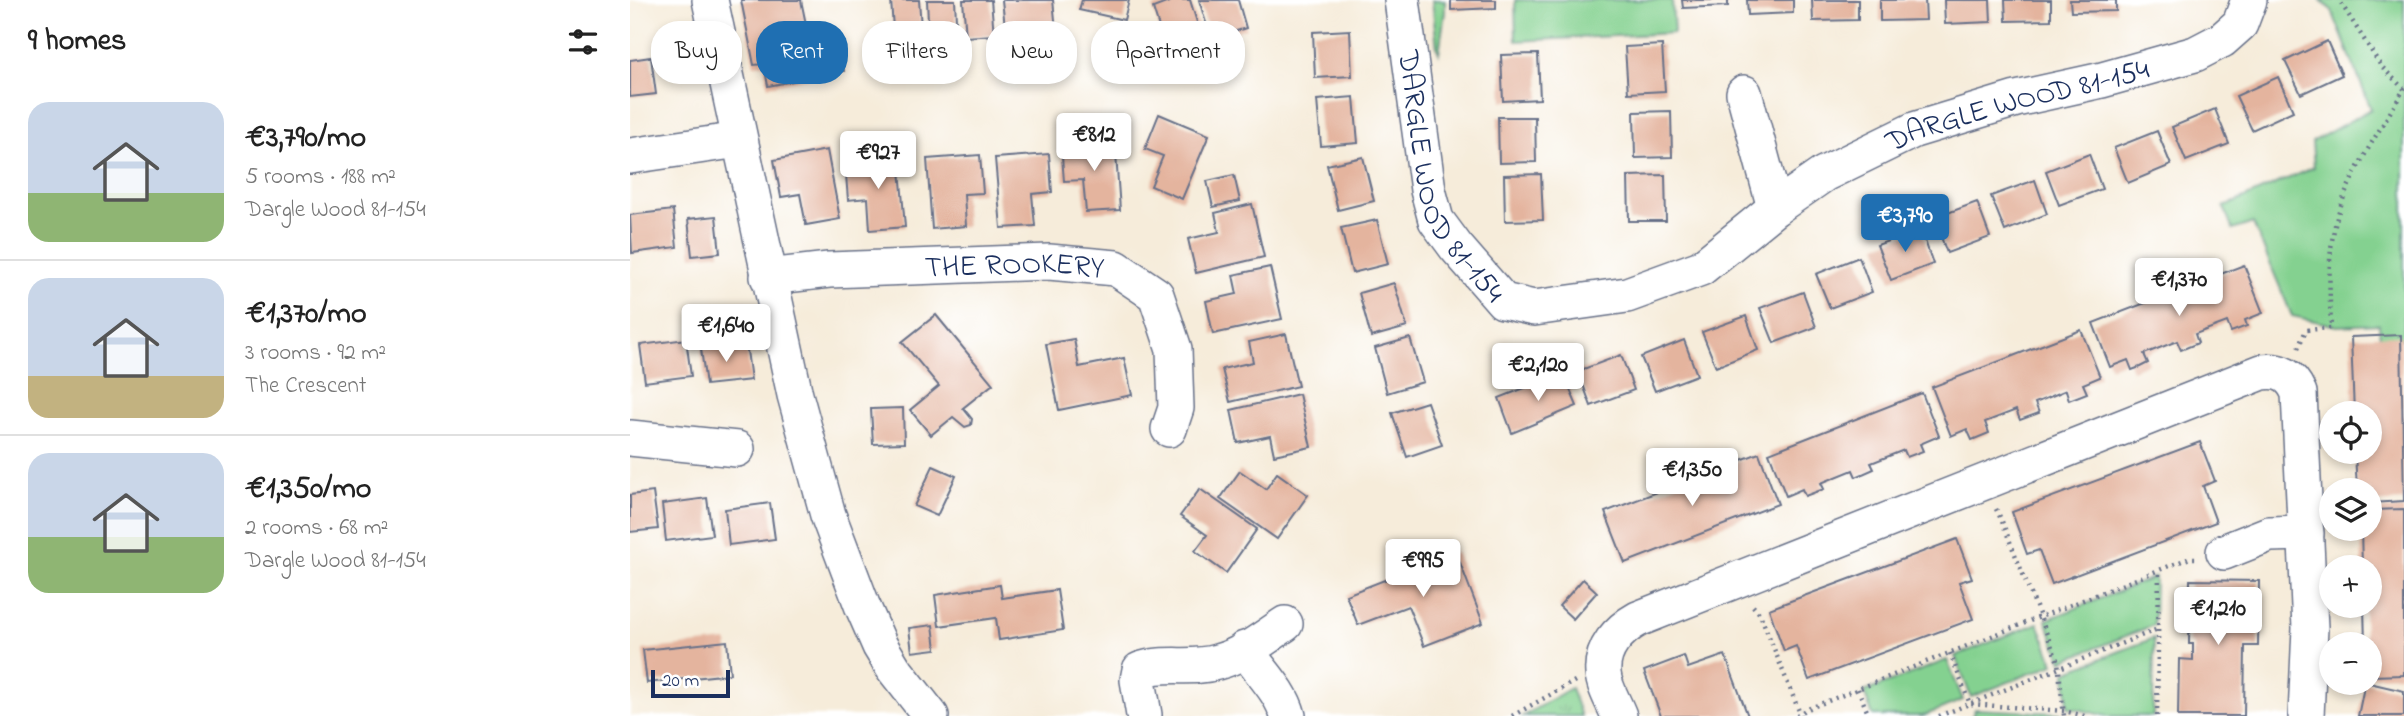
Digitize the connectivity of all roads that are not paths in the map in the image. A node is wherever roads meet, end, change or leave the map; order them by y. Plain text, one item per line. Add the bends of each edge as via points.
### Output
1 (710, 0) edge
2 (1402, 0) edge
3 (2249, 0) edge
4 (1744, 93) dead end
5 (739, 140) junction
6 (630, 156) edge
7 (1775, 208) junction
8 (768, 276) junction
9 (1169, 429) dead end
10 (630, 438) edge
11 (737, 449) dead end
12 (2306, 533) junction
13 (2214, 555) road end
14 (1285, 624) dead end
15 (1245, 649) junction
16 (1144, 715) edge
17 (931, 716) edge
18 (1288, 716) edge
19 (1619, 716) edge
20 (2306, 716) edge

1 - 5 street
2 - 7 street, DARGLE WOOD 81-154 via 1436,220 1503,301 1534,308 1628,295 1701,268
3 - 7 street, DARGLE WOOD 81-154 via 2240,24 2195,54 1914,130 1824,174
4 - 7 street
5 - 6 street
5 - 8 street
8 - 9 street, THE ROOKERY via 1049,262 1116,268 1156,295 1171,338 1176,408
8 - 17 street via 828,515 880,646
10 - 11 street
12 - 13 street via 2269,534
12 - 19 street via 2299,393 2291,363 1638,618 1612,640 1605,658 1603,675
12 - 20 street via 2311,628
14 - 15 street
15 - 16 street via 1216,663 1155,665 1140,670
15 - 18 street via 1279,694

